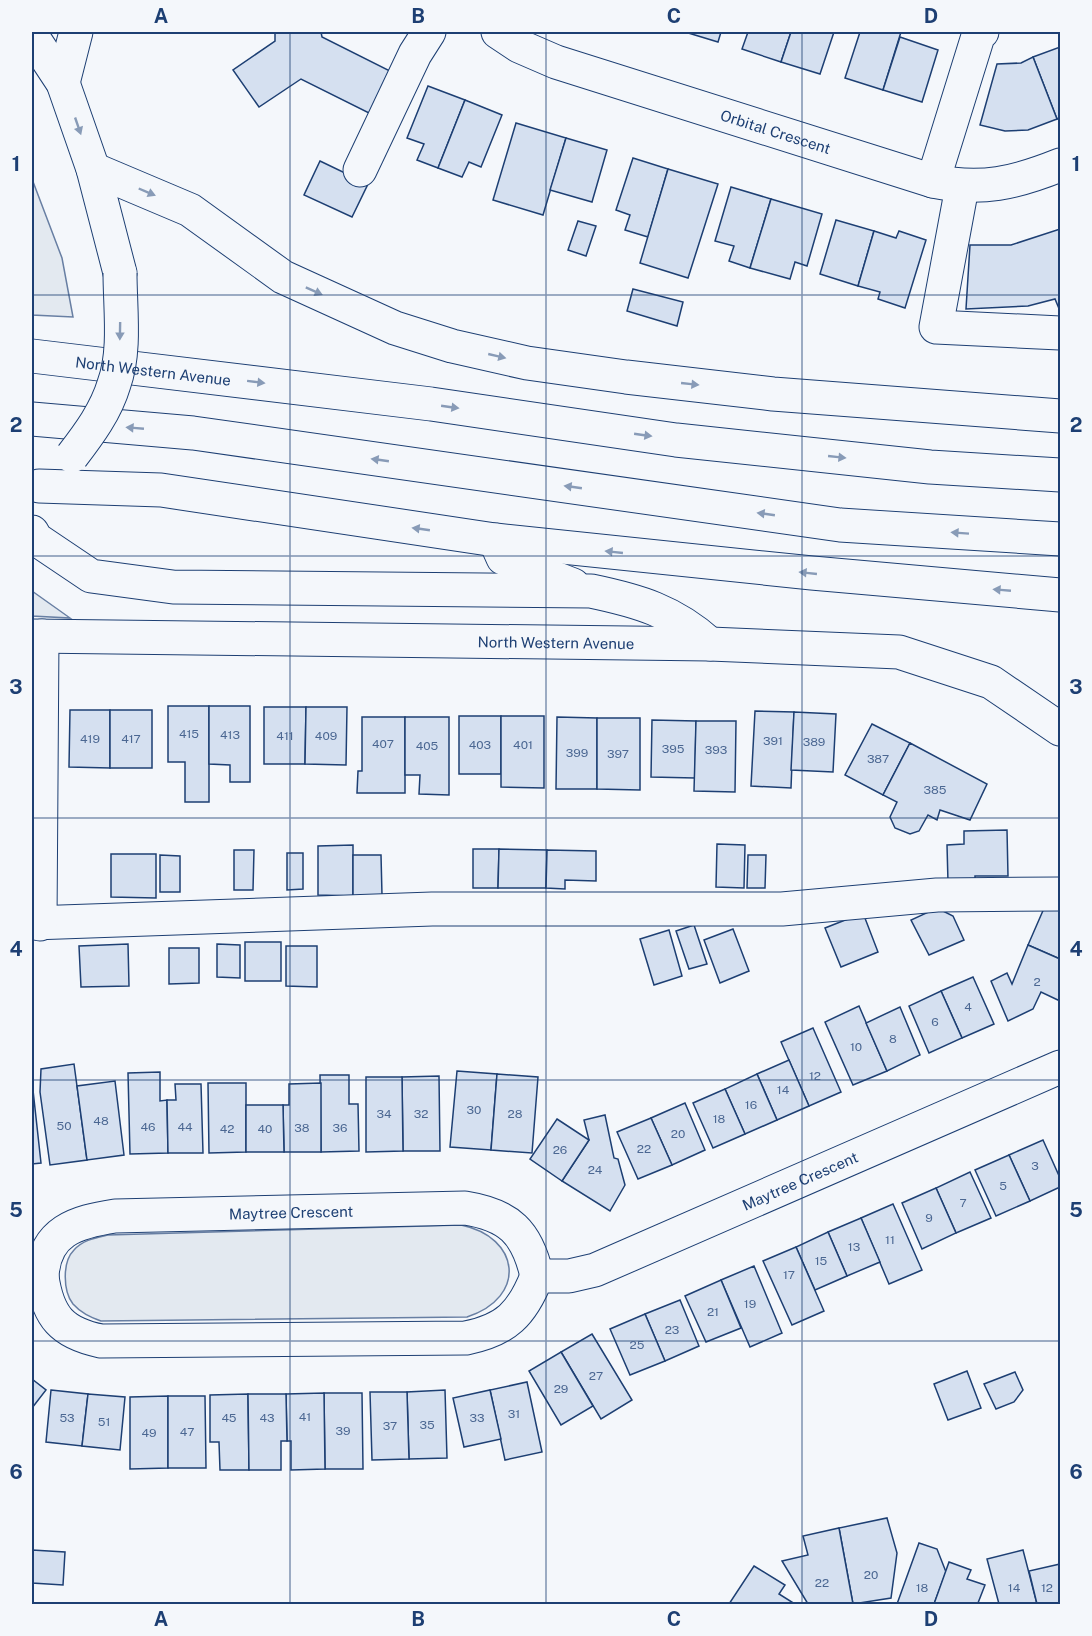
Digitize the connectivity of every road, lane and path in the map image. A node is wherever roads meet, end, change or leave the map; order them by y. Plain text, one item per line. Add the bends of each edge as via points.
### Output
1 (76, 32) edge
2 (429, 32) edge
3 (498, 32) edge
4 (982, 32) edge
5 (32, 36) edge
6 (63, 83) junction
7 (1060, 165) edge
8 (93, 169) junction
9 (360, 170) dead end
10 (948, 184) junction
11 (1060, 333) edge
12 (32, 356) edge
13 (1060, 416) edge
14 (32, 419) edge
15 (1060, 475) edge
16 (35, 488) edge
17 (32, 532) edge
18 (1060, 539) edge
19 (495, 540) junction
20 (591, 591) junction
21 (1060, 595) edge
22 (37, 636) edge
23 (711, 644) junction
24 (1060, 729) edge
25 (1060, 894) edge
26 (36, 924) edge
27 (1060, 1067) edge
28 (37, 1276) edge
29 (537, 1276) junction

1 - 6 main road
2 - 9 main road
3 - 10 main road, Orbital Crescent via 556,62
4 - 10 main road
5 - 6 main road
6 -> 8 main road
7 - 10 main road, Orbital Crescent via 1017,181 989,186
8 -> 13 main road via 190,210 283,277 395,328 452,346 527,363 626,377 796,396
8 -> 16 main road, bridge via 120,273 121,337 115,383 95,426 72,456
10 - 11 main road via 936,327
12 -> 15 main road, North Western Avenue via 431,404 676,440 930,468
18 -> 14 main road via 840,525 194,433
19 -> 16 main road via 161,490
17 - 20 main road via 36,539 92,576 173,587
19 - 20 main road via 503,558
21 -> 19 main road
20 - 23 main road via 641,602 691,627
22 - 23 main road, North Western Avenue
22 - 26 main road
23 - 24 main road, North Western Avenue via 899,652 991,682
25 - 26 main road via 937,895 782,909 432,909
27 - 29 main road, Maytree Crescent via 595,1270 569,1276
28 - 29 main road, Maytree Crescent via 63,1327 77,1336 113,1341 466,1338 486,1334 518,1314
28 - 29 main road, Maytree Crescent via 55,1239 71,1226 106,1217 465,1208 488,1212 516,1229 531,1250

